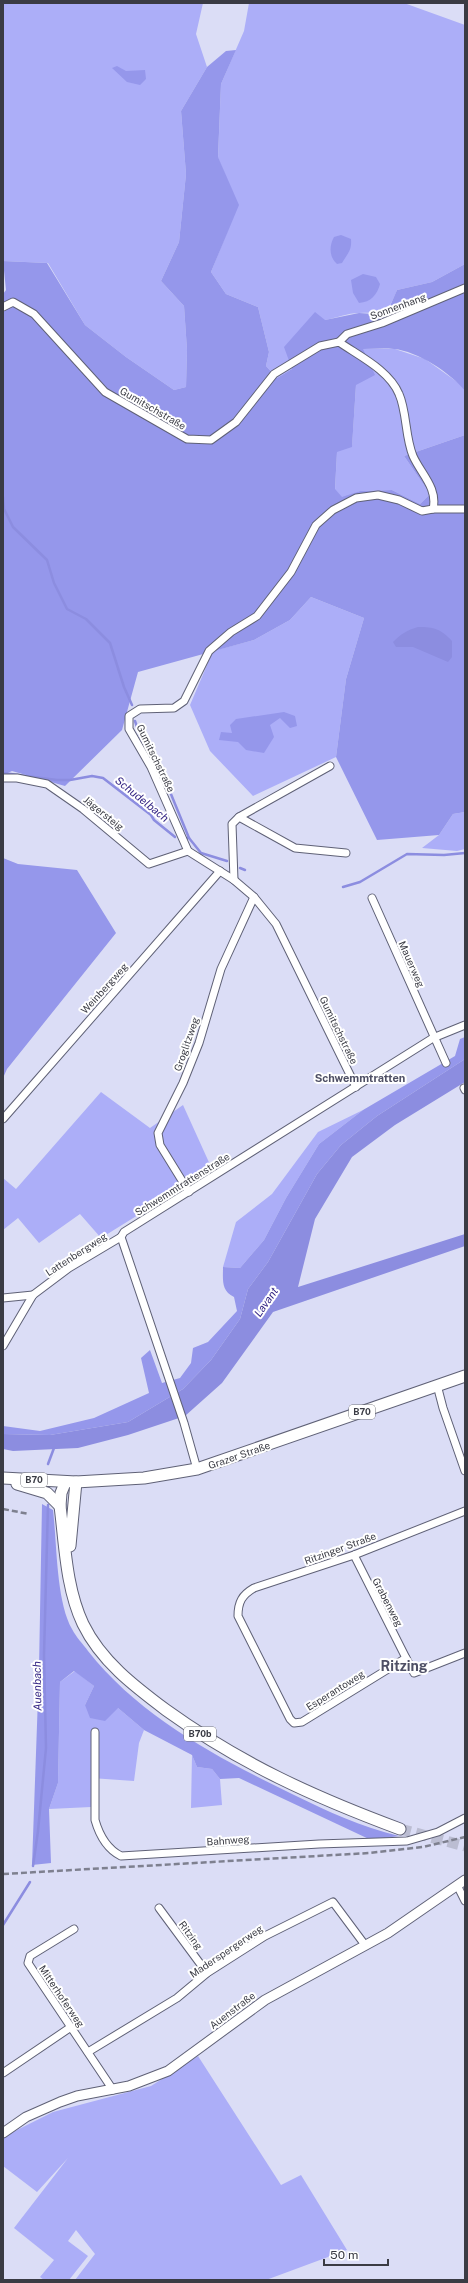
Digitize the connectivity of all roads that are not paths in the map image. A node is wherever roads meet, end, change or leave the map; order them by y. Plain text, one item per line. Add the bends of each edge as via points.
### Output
1 (465, 288) edge
2 (3, 306) edge
3 (339, 342) junction
4 (433, 509) junction
5 (465, 509) edge
6 (330, 766) dead end
7 (3, 778) edge
8 (239, 817) junction
9 (188, 851) junction
10 (346, 853) dead end
11 (220, 871) junction
12 (234, 880) junction
13 (254, 897) junction
14 (372, 898) dead end
15 (465, 1025) edge
16 (433, 1038) junction
17 (446, 1063) dead end
18 (356, 1087) junction
19 (3, 1119) edge
20 (189, 1192) junction
21 (121, 1237) junction
22 (33, 1296) junction
23 (3, 1298) edge
24 (3, 1346) edge
25 (465, 1376) edge
26 (437, 1385) junction
27 (197, 1469) junction
28 (465, 1471) edge
29 (3, 1479) edge
30 (70, 1482) junction
31 (60, 1506) junction
32 (465, 1511) edge
33 (354, 1554) junction
34 (69, 1567) junction
35 (238, 1616) joint
36 (465, 1653) edge
37 (406, 1658) junction
38 (95, 1732) dead end
39 (465, 1818) edge
40 (400, 1829) tunnel mouth
41 (465, 1880) edge
42 (456, 1885) junction
43 (465, 1901) edge
44 (159, 1908) dead end
45 (74, 1929) dead end
46 (365, 1945) junction
47 (207, 1973) junction
48 (71, 2027) junction
49 (88, 2052) junction
50 (3, 2073) edge
51 (113, 2090) junction
52 (3, 2133) edge

1 - 3 street, Sonnenhang via 393,319 347,334
2 - 3 street, Gumitschstraße via 13,302 34,314 105,392 187,439 210,440 236,422 274,374 320,346
3 - 4 street via 383,373 399,394 413,456 435,498
4 - 5 street
4 - 9 street, Gumitschstraße via 422,512 399,500 378,495 356,498 333,510 316,525 291,572 257,616 231,632 209,651 184,701 174,708 140,709 129,716 129,729 151,766
6 - 8 street
7 - 9 street, Jägersteig via 47,784 83,809 149,864
8 - 10 street via 295,848
8 - 12 street via 232,824
9 - 11 street, Gumitschstraße
11 - 12 street, Gumitschstraße
11 - 19 street, Weinbergweg
12 - 13 street, Gumitschstraße
13 - 18 street, Gumitschstraße via 276,924
13 - 20 street, Groglitzweg via 221,969 199,1043 183,1083 158,1133 160,1145
14 - 16 street, Mauerweg
15 - 16 street, Schwemmtrattenstraße
16 - 17 street, Mauerweg
16 - 18 street, Schwemmtrattenstraße
18 - 20 street, Schwemmtrattenstraße
20 - 21 street, Schwemmtrattenstraße via 124,1232
21 - 22 street, Lattenbergweg via 69,1268
21 - 27 street
22 - 23 street
22 - 24 street, Lattenbergweg
25 - 26 main road, Grazer Straße / B70
26 - 27 main road, Grazer Straße / B70
26 - 28 street
27 - 30 main road, Grazer Straße / B70 via 144,1478
29 - 30 main road, Grazer Straße / B70
29 - 31 main road via 47,1492
30 - 31 main road, B70b via 61,1493
30 - 34 main road, B70b
31 - 34 main road, B70b
32 - 33 street, Ritzinger Straße
33 - 35 street, Ritzinger Straße via 254,1588 240,1599
33 - 37 street, Grabenweg
34 - 40 main road, B70b via 73,1597 92,1641 112,1665 146,1696 205,1738 275,1777 337,1806
35 - 37 street, Esperantoweg via 294,1723 302,1722
36 - 37 street via 414,1673
38 - 39 street, Bahnweg via 95,1820 109,1847 121,1856 407,1841 438,1832
41 - 42 street, Auenstraße
42 - 43 street
42 - 46 street, Auenstraße via 410,1920
44 - 47 street, Ritzing
45 - 48 street, Mitterhoferweg via 30,1956 28,1963
46 - 47 street, Maderspergerweg via 333,1902 265,1936
46 - 51 street, Auenstraße via 265,2000 168,2071 143,2082
47 - 49 street, Maderspergerweg via 178,1998
48 - 49 street, Mitterhoferweg
48 - 50 street
49 - 51 street, Mitterhoferweg
51 - 52 street, Auenstraße via 77,2096 44,2108

